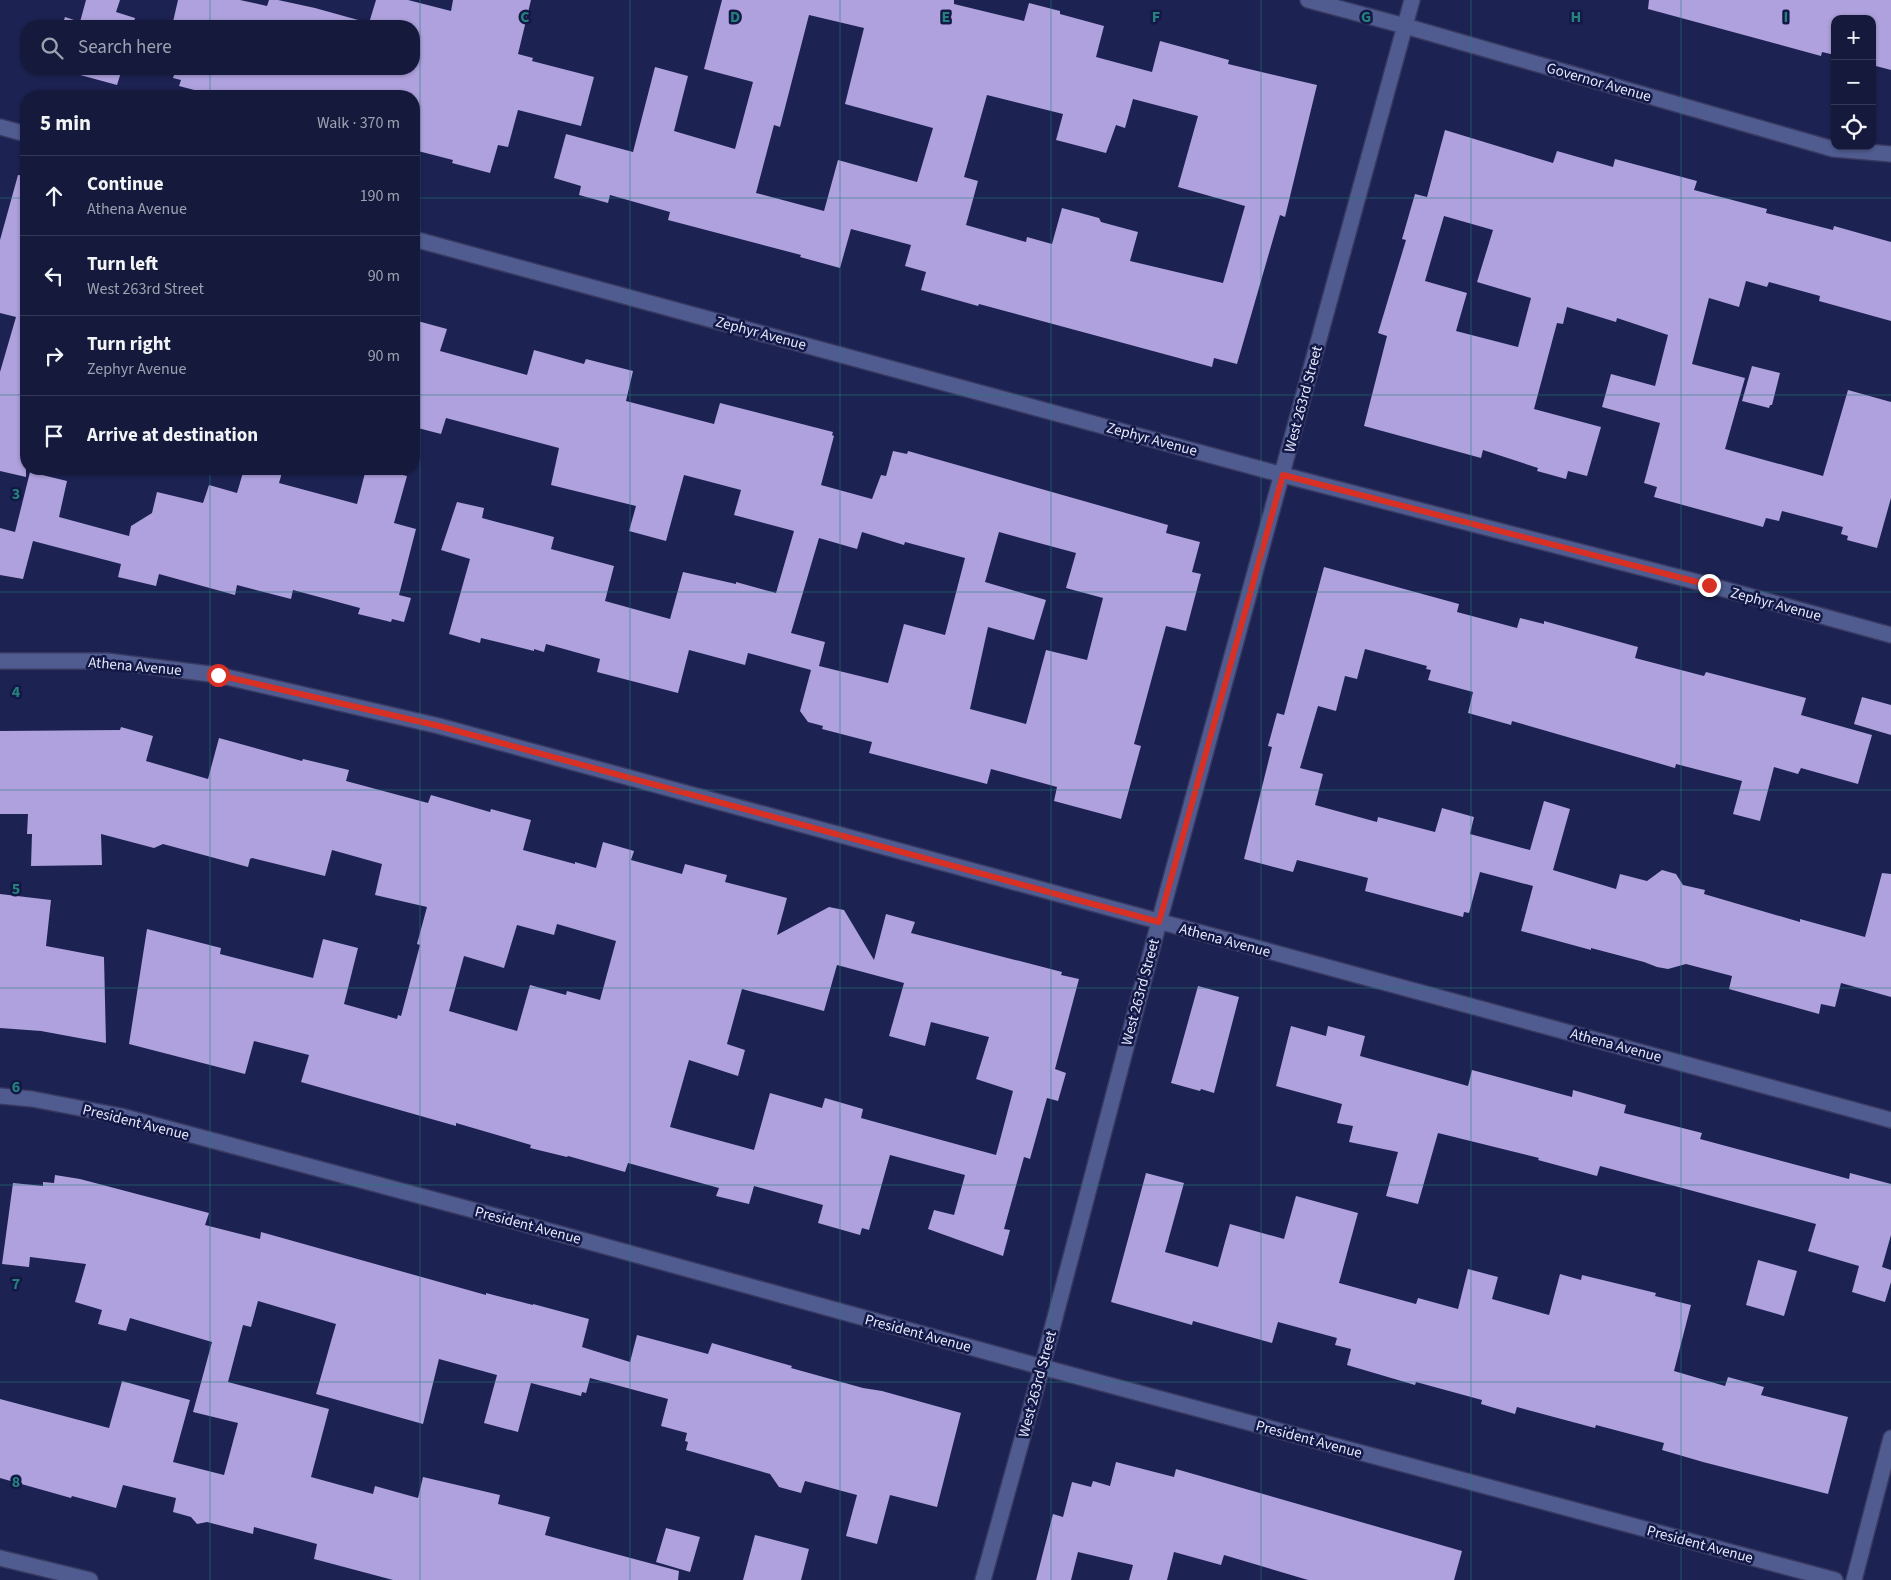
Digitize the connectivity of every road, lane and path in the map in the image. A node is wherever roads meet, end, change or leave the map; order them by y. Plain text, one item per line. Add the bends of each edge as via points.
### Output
1 (1308, 0) edge
2 (1412, 0) edge
3 (1405, 26) junction
4 (0, 127) edge
5 (20, 132) edge
6 (1891, 154) edge
7 (420, 241) edge
8 (1283, 475) junction
9 (1891, 636) edge
10 (0, 661) edge
11 (1159, 922) junction
12 (0, 1096) edge
13 (1891, 1120) edge
14 (1042, 1367) junction
15 (1891, 1438) edge
16 (0, 1558) edge
17 (90, 1580) edge
18 (982, 1580) edge
19 (1835, 1580) edge
20 (1854, 1580) edge

1 - 3 street, Governor Avenue
2 - 3 street, West 263rd Street
3 - 6 street, Governor Avenue via 1832,149
3 - 8 street, West 263rd Street
4 - 5 street
7 - 8 street, Zephyr Avenue
8 - 9 street, Zephyr Avenue via 1709,585
8 - 11 street, West 263rd Street
10 - 11 street, Athena Avenue via 107,661 218,675 439,726
11 - 13 street, Athena Avenue
11 - 14 street, West 263rd Street
12 - 14 street, President Avenue via 121,1116
14 - 18 street, West 263rd Street
14 - 19 street, President Avenue
15 - 20 street
16 - 17 street

